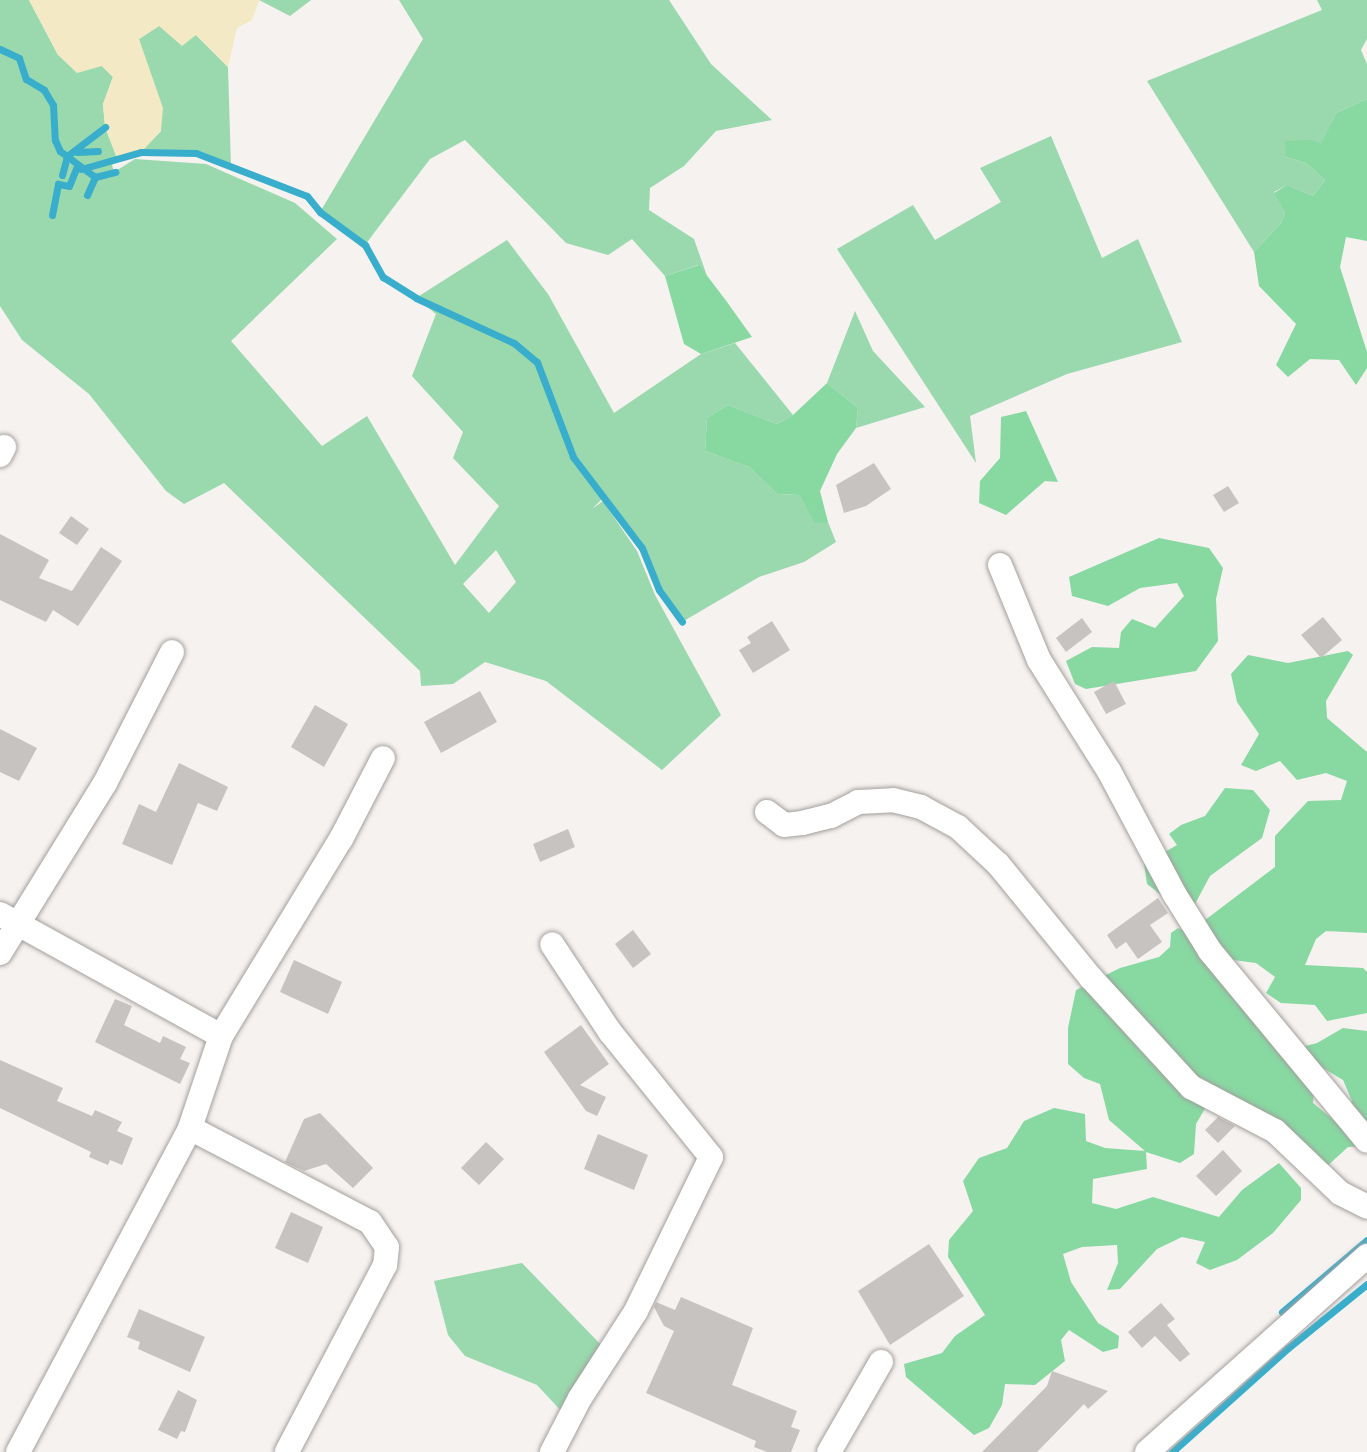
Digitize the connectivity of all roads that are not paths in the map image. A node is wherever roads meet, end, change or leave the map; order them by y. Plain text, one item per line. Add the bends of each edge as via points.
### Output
1 (1000, 565) dead end
2 (171, 652) dead end
3 (383, 758) dead end
4 (767, 812) dead end
5 (8, 918) edge
6 (552, 944) dead end
7 (0, 952) edge
8 (221, 1036) junction
9 (189, 1128) junction
10 (1367, 1141) edge
11 (1367, 1207) edge
12 (1367, 1256) edge
13 (881, 1362) dead end
14 (18, 1452) edge
15 (287, 1452) edge
16 (552, 1452) edge
17 (830, 1452) edge
18 (1147, 1452) edge

1 - 10 street via 1039,660 1109,771 1175,895 1210,951
2 - 5 street via 105,783
3 - 8 street via 341,839
4 - 11 street via 784,825 831,816 858,802 893,800 921,807 958,828 998,864 1091,978 1191,1087 1275,1131 1340,1193
5 - 7 street
5 - 8 street
6 - 16 street via 610,1032 711,1157 636,1311 580,1398
8 - 9 street
9 - 14 street
9 - 15 street via 369,1222 387,1247 385,1265
12 - 18 street
13 - 17 street

